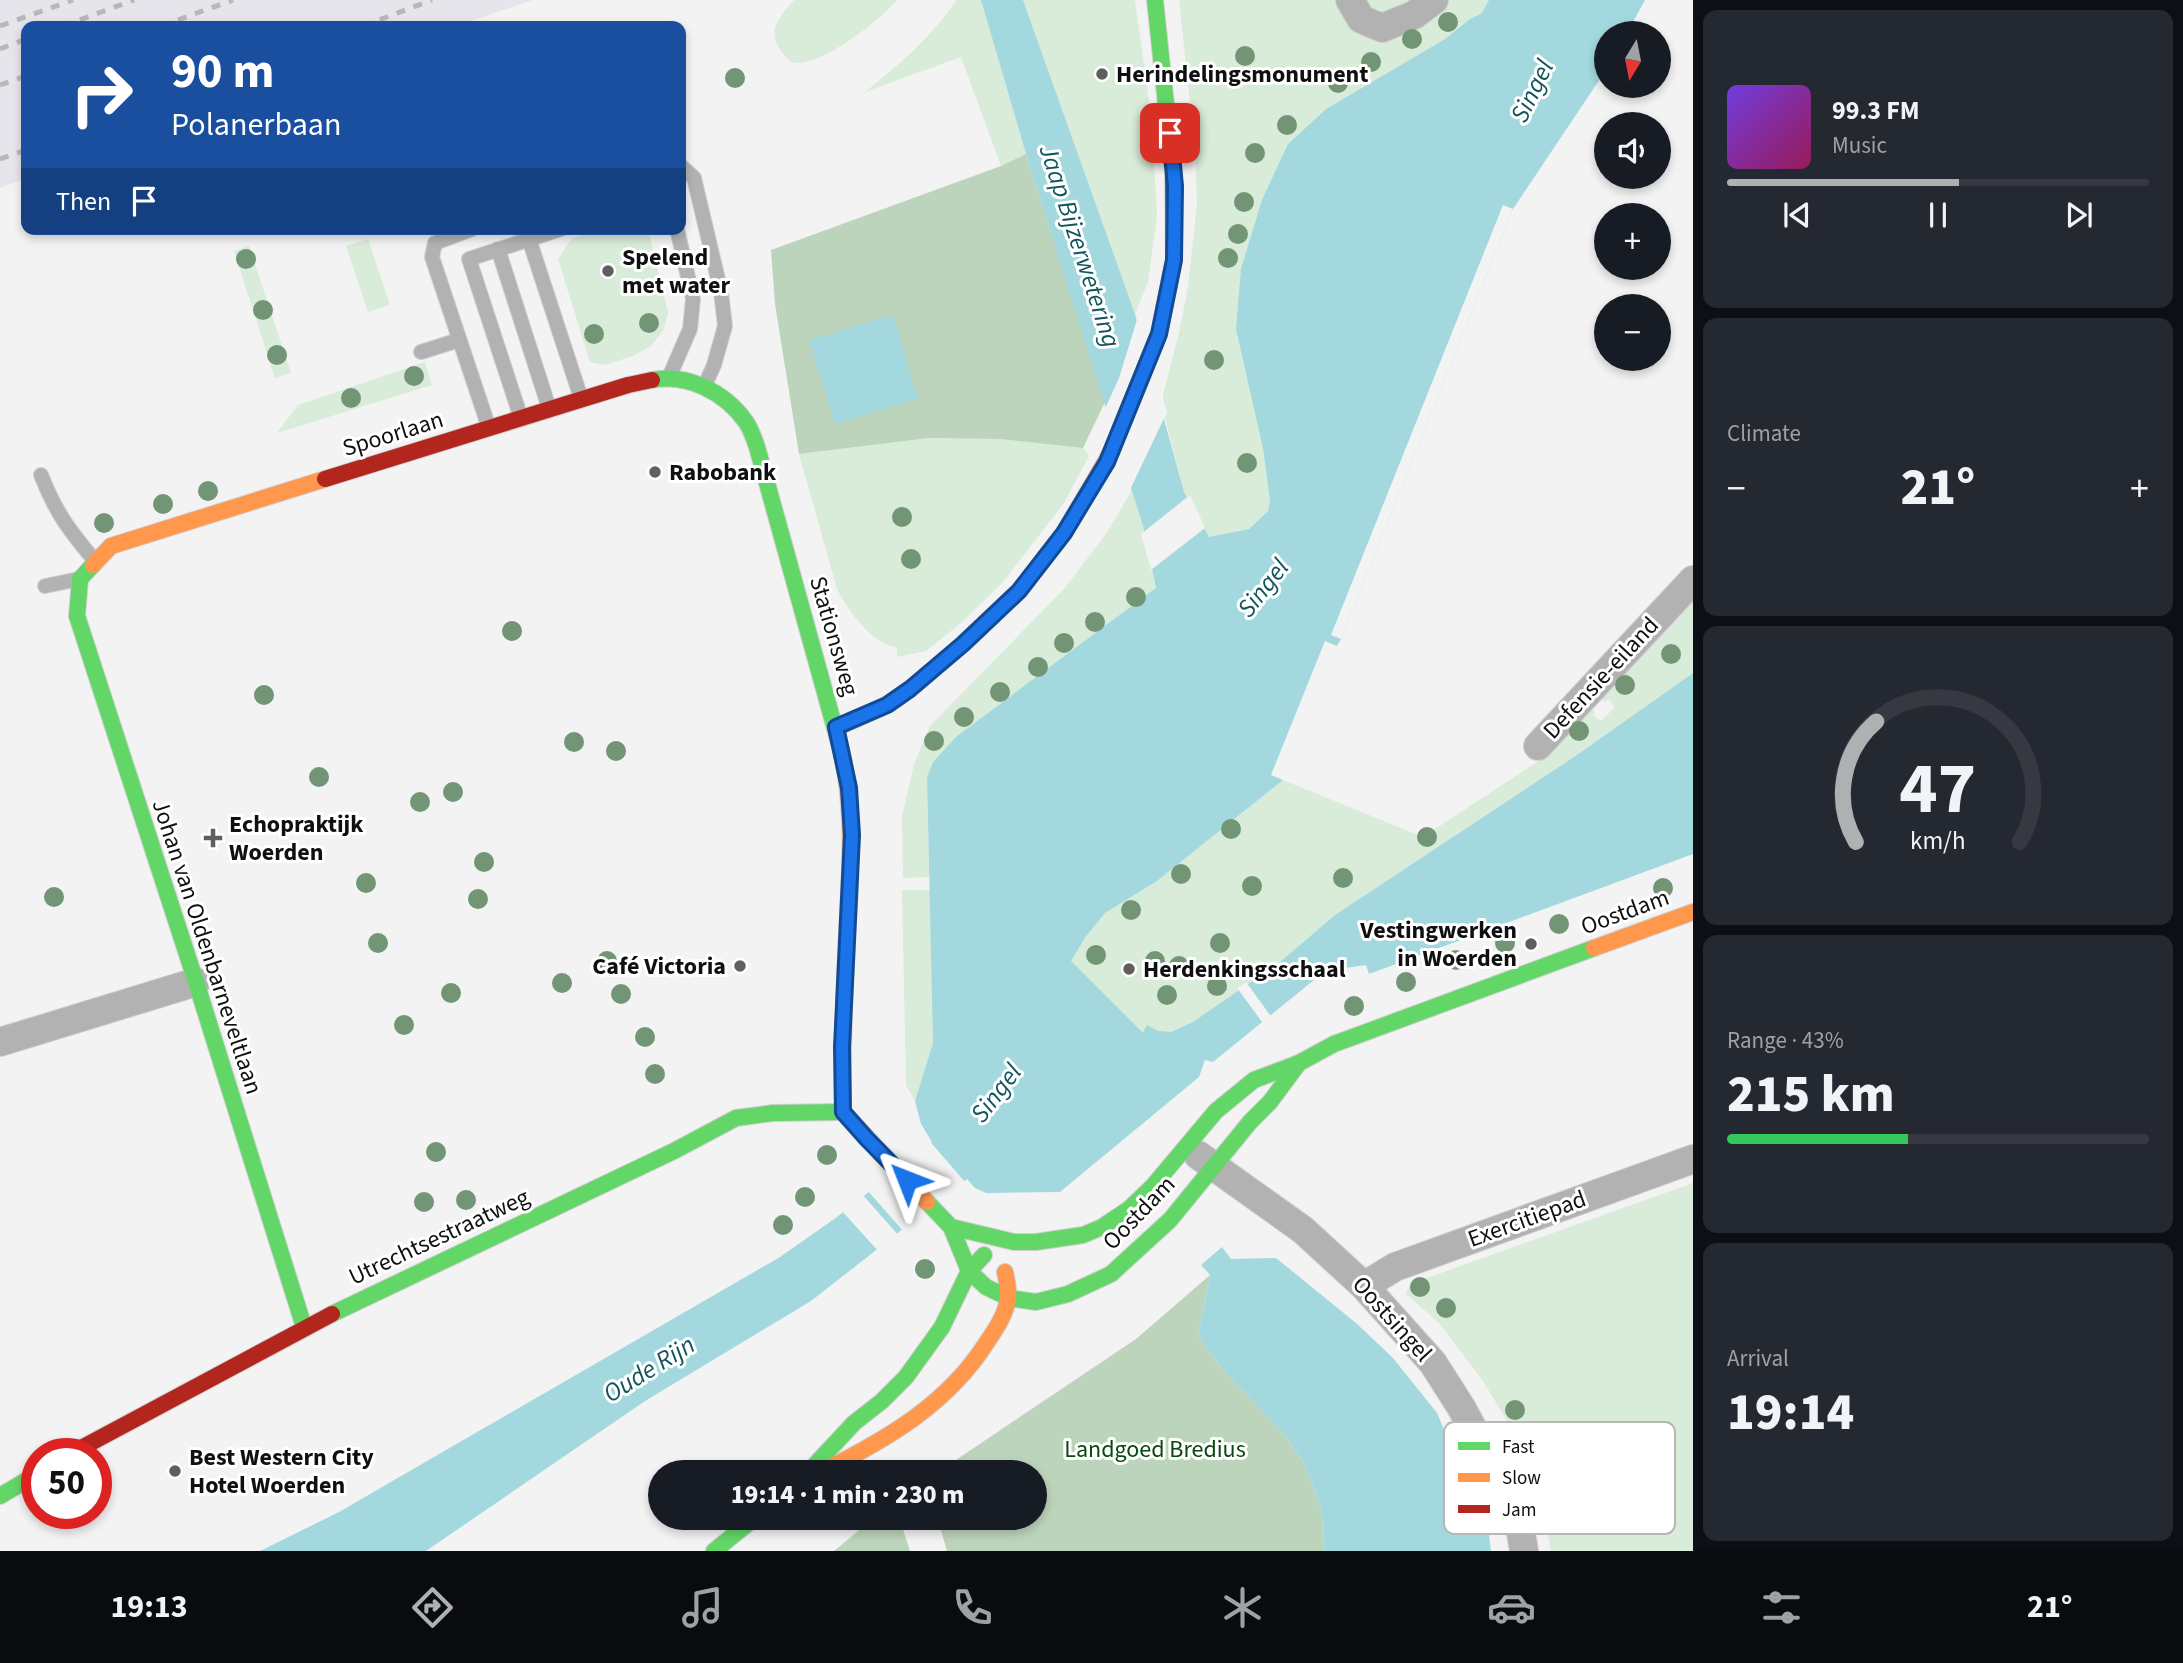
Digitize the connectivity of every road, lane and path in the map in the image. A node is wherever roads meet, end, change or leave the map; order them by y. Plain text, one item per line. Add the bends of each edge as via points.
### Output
1 (1155, 0) edge
2 (1350, 0) edge
3 (1434, 0) edge
4 (686, 171) edge
5 (456, 235) edge
6 (542, 235) edge
7 (678, 235) edge
8 (529, 239) junction
9 (498, 249) junction
10 (459, 340) junction
11 (421, 352) dead end
12 (669, 377) junction
13 (704, 386) junction
14 (581, 400) junction
15 (730, 404) joint
16 (550, 410) junction
17 (521, 418) junction
18 (489, 429) junction
19 (41, 474) dead end
20 (96, 562) junction
21 (80, 579) junction
22 (1693, 580) edge
23 (45, 586) dead end
24 (836, 727) junction
25 (1538, 746) dead end
26 (1693, 912) edge
27 (196, 982) junction
28 (0, 1042) edge
29 (1299, 1063) junction
30 (843, 1112) junction
31 (1186, 1147) junction
32 (1693, 1159) edge
33 (1213, 1167) junction
34 (951, 1227) junction
35 (1001, 1239) junction
36 (969, 1271) junction
37 (1364, 1286) junction
38 (1009, 1298) junction
39 (304, 1327) junction
40 (1469, 1422) edge
41 (100, 1438) edge
42 (821, 1460) edge
43 (845, 1460) edge
44 (21, 1484) edge
45 (0, 1496) edge
46 (740, 1530) edge
47 (714, 1551) edge

1 - 24 main road via 1175,186 1174,260 1159,334 1107,462 1064,533 1019,591 910,689 887,705
2 - 3 street via 1361,19 1382,28 1414,15
4 - 13 lane via 694,178 725,326
5 - 10 lane via 435,243 432,257
6 - 8 lane
7 - 12 lane via 693,299 690,329
8 - 9 lane
8 - 14 lane
9 - 16 lane
9 - 17 lane via 469,259
10 - 11 lane
10 - 18 lane
12 - 13 main road, Spoorlaan
12 - 14 main road, Spoorlaan
13 - 15 main road, Spoorlaan
14 - 16 main road, Spoorlaan
15 - 24 main road, Stationsweg via 747,423 757,447
16 - 17 main road, Spoorlaan
17 - 18 main road, Spoorlaan
18 - 20 main road, Spoorlaan via 111,546
19 - 20 lane via 59,515
20 - 21 main road, Spoorlaan
21 - 23 lane
21 - 27 main road, Johan van Oldenbarneveltlaan via 76,616
22 - 25 street, Defensie-eiland
24 - 30 main road, Stationsweg via 849,788 852,835
26 - 29 main road, Oostdam via 1335,1044
27 - 28 street
27 - 39 main road, Johan van Oldenbarneveltlaan
29 - 31 main road, Oostdam via 1254,1080 1216,1111
29 - 33 main road, Oostdam
30 - 34 main road
30 - 39 main road, Utrechtsestraatweg via 736,1118
31 - 33 street, Oostsingel
31 - 35 main road, Oostdam via 1129,1209 1102,1227 1049,1241
32 - 37 street, Exercitiepad via 1395,1267
33 - 37 street, Oostsingel via 1303,1230
33 - 38 main road, Oostdam via 1170,1220 1111,1274 1037,1302
34 - 35 main road
34 - 36 main road
35 - 36 main road
35 - 38 main road
36 - 38 main road, Oostdam via 986,1287
36 - 42 main road via 942,1327 906,1377
37 - 40 street, Oostsingel via 1433,1363
38 - 43 main road via 982,1352 943,1397 914,1421
39 - 41 main road, Utrechtsestraatweg
44 - 45 main road
46 - 47 main road

